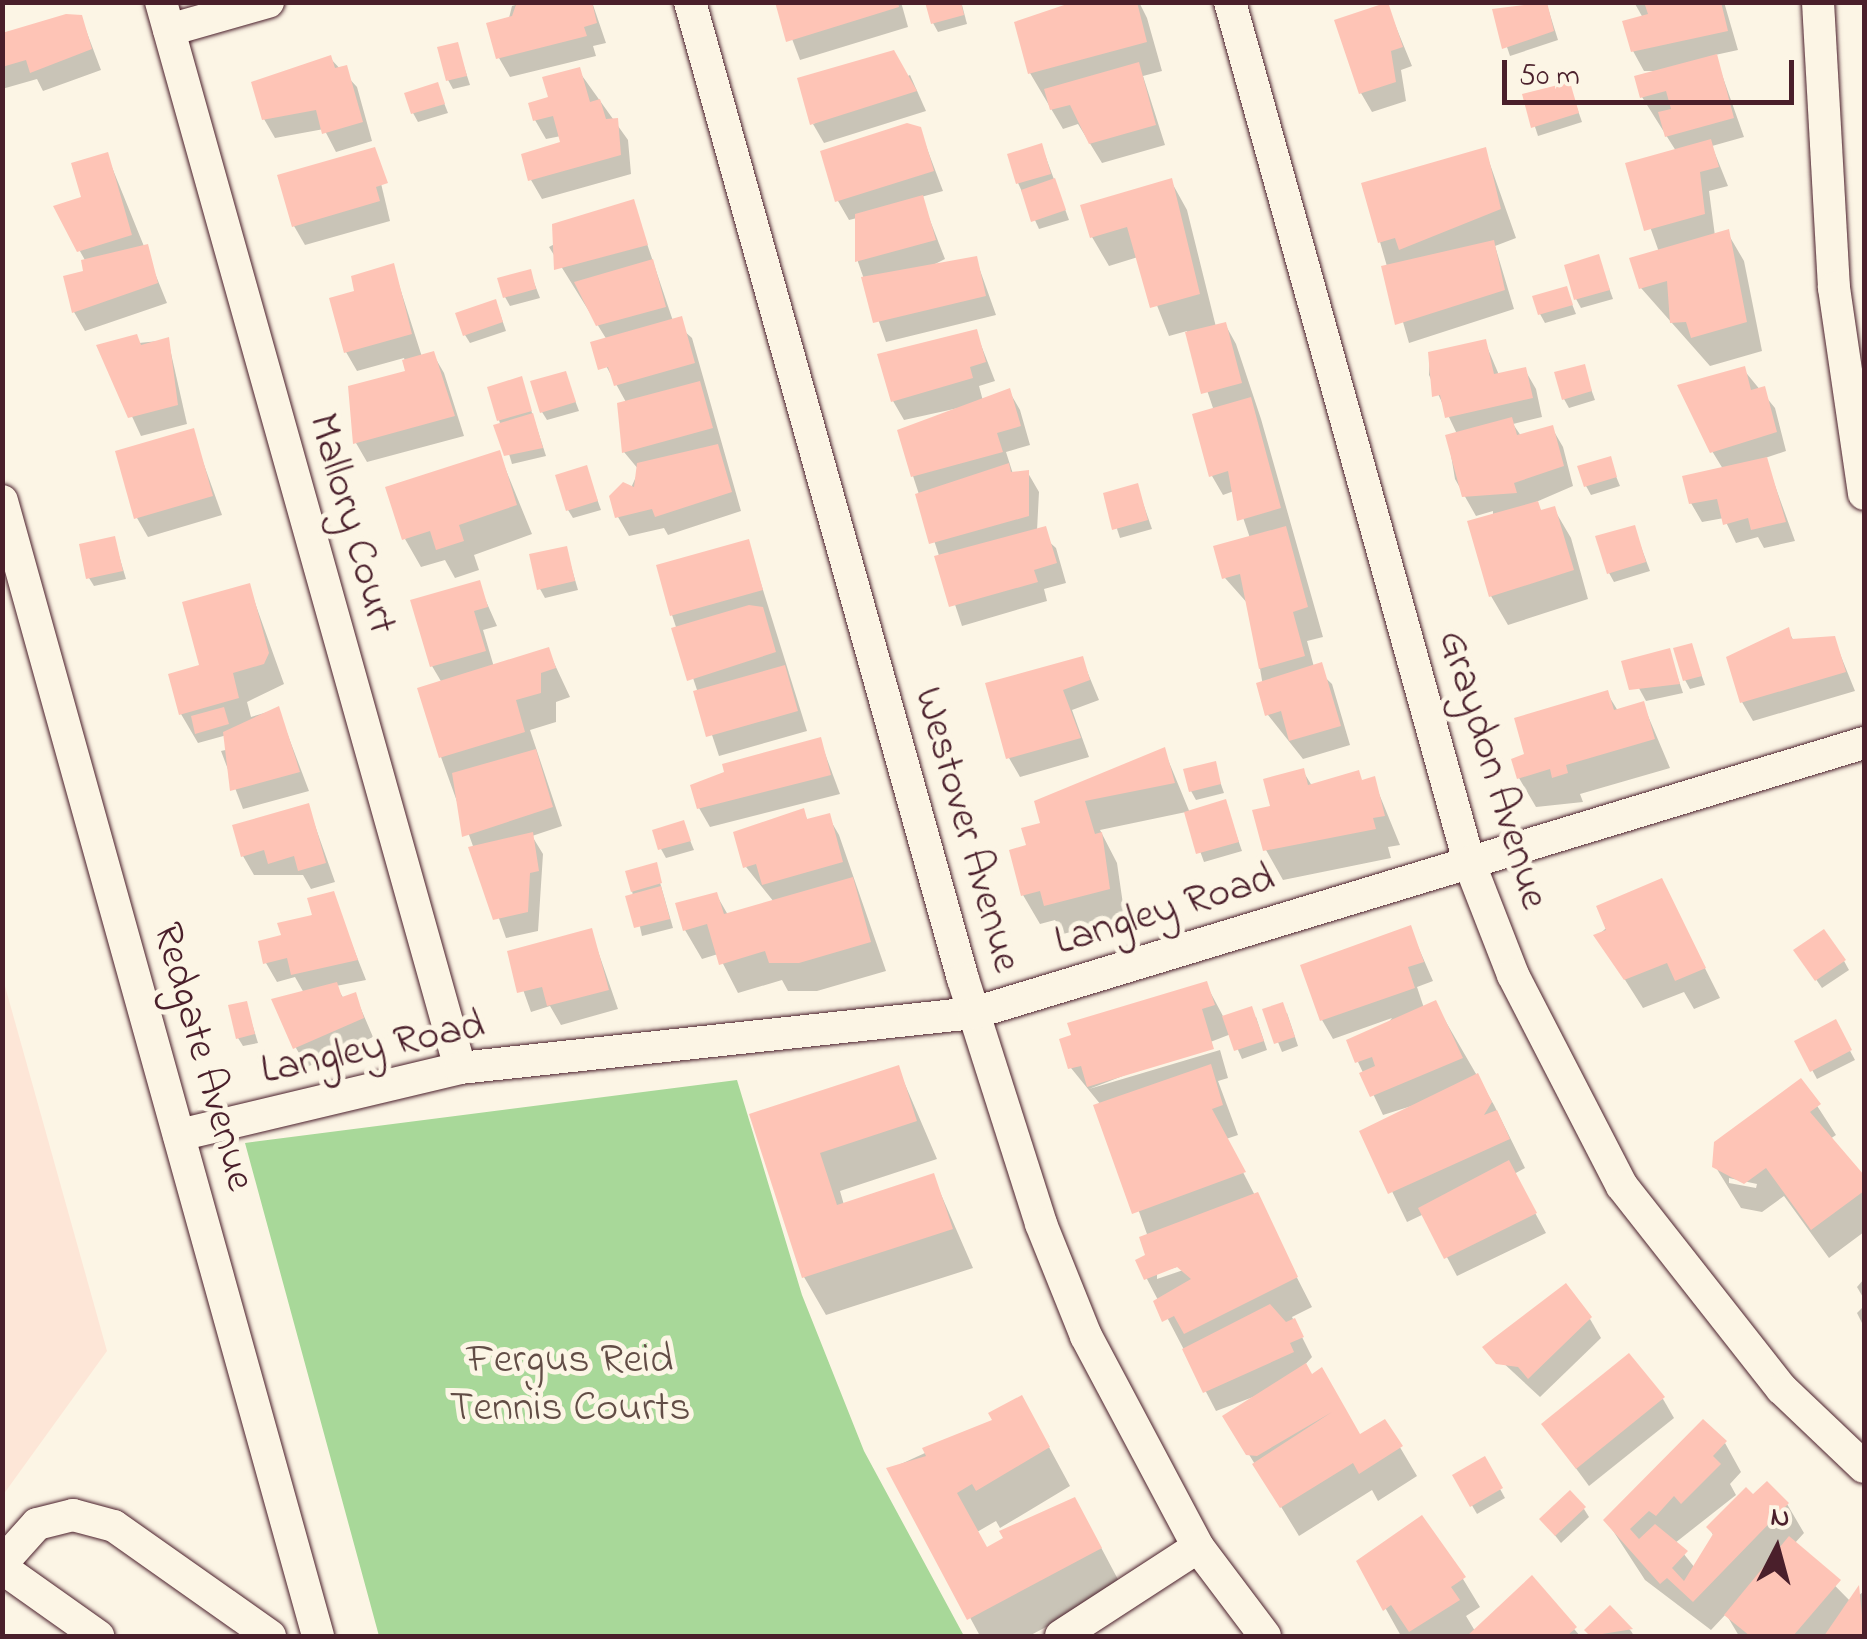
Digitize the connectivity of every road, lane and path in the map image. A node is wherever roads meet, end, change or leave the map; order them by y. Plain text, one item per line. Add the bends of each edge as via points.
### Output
1 (268, 2) edge
2 (690, 2) edge
3 (1230, 2) edge
4 (1818, 2) edge
5 (165, 16) edge
6 (1864, 494) edge
7 (2, 501) edge
8 (1864, 743) edge
9 (1468, 862) junction
10 (974, 1014) junction
11 (460, 1068) junction
12 (179, 1135) junction
13 (1864, 1466) edge
14 (1198, 1547) junction
15 (2, 1565) edge
16 (98, 1636) edge
17 (270, 1636) edge
18 (318, 1636) edge
19 (1060, 1636) edge
20 (1265, 1636) edge

1 - 5 street
2 - 10 street, Westover Avenue
3 - 9 street, Graydon Avenue
4 - 6 street via 1834,288
5 - 11 street, Mallory Court
7 - 12 street, Redgate Avenue
8 - 9 street, Langley Road
9 - 10 street, Langley Road
9 - 13 street, Graydon Avenue via 1513,974 1622,1186 1770,1374
10 - 11 street, Langley Road
10 - 14 street, Westover Avenue via 1086,1336
11 - 12 street, Langley Road
12 - 18 street, Redgate Avenue
14 - 19 street
14 - 20 street, Westover Avenue
15 - 16 street
15 - 17 street via 37,1524 73,1515 114,1526

